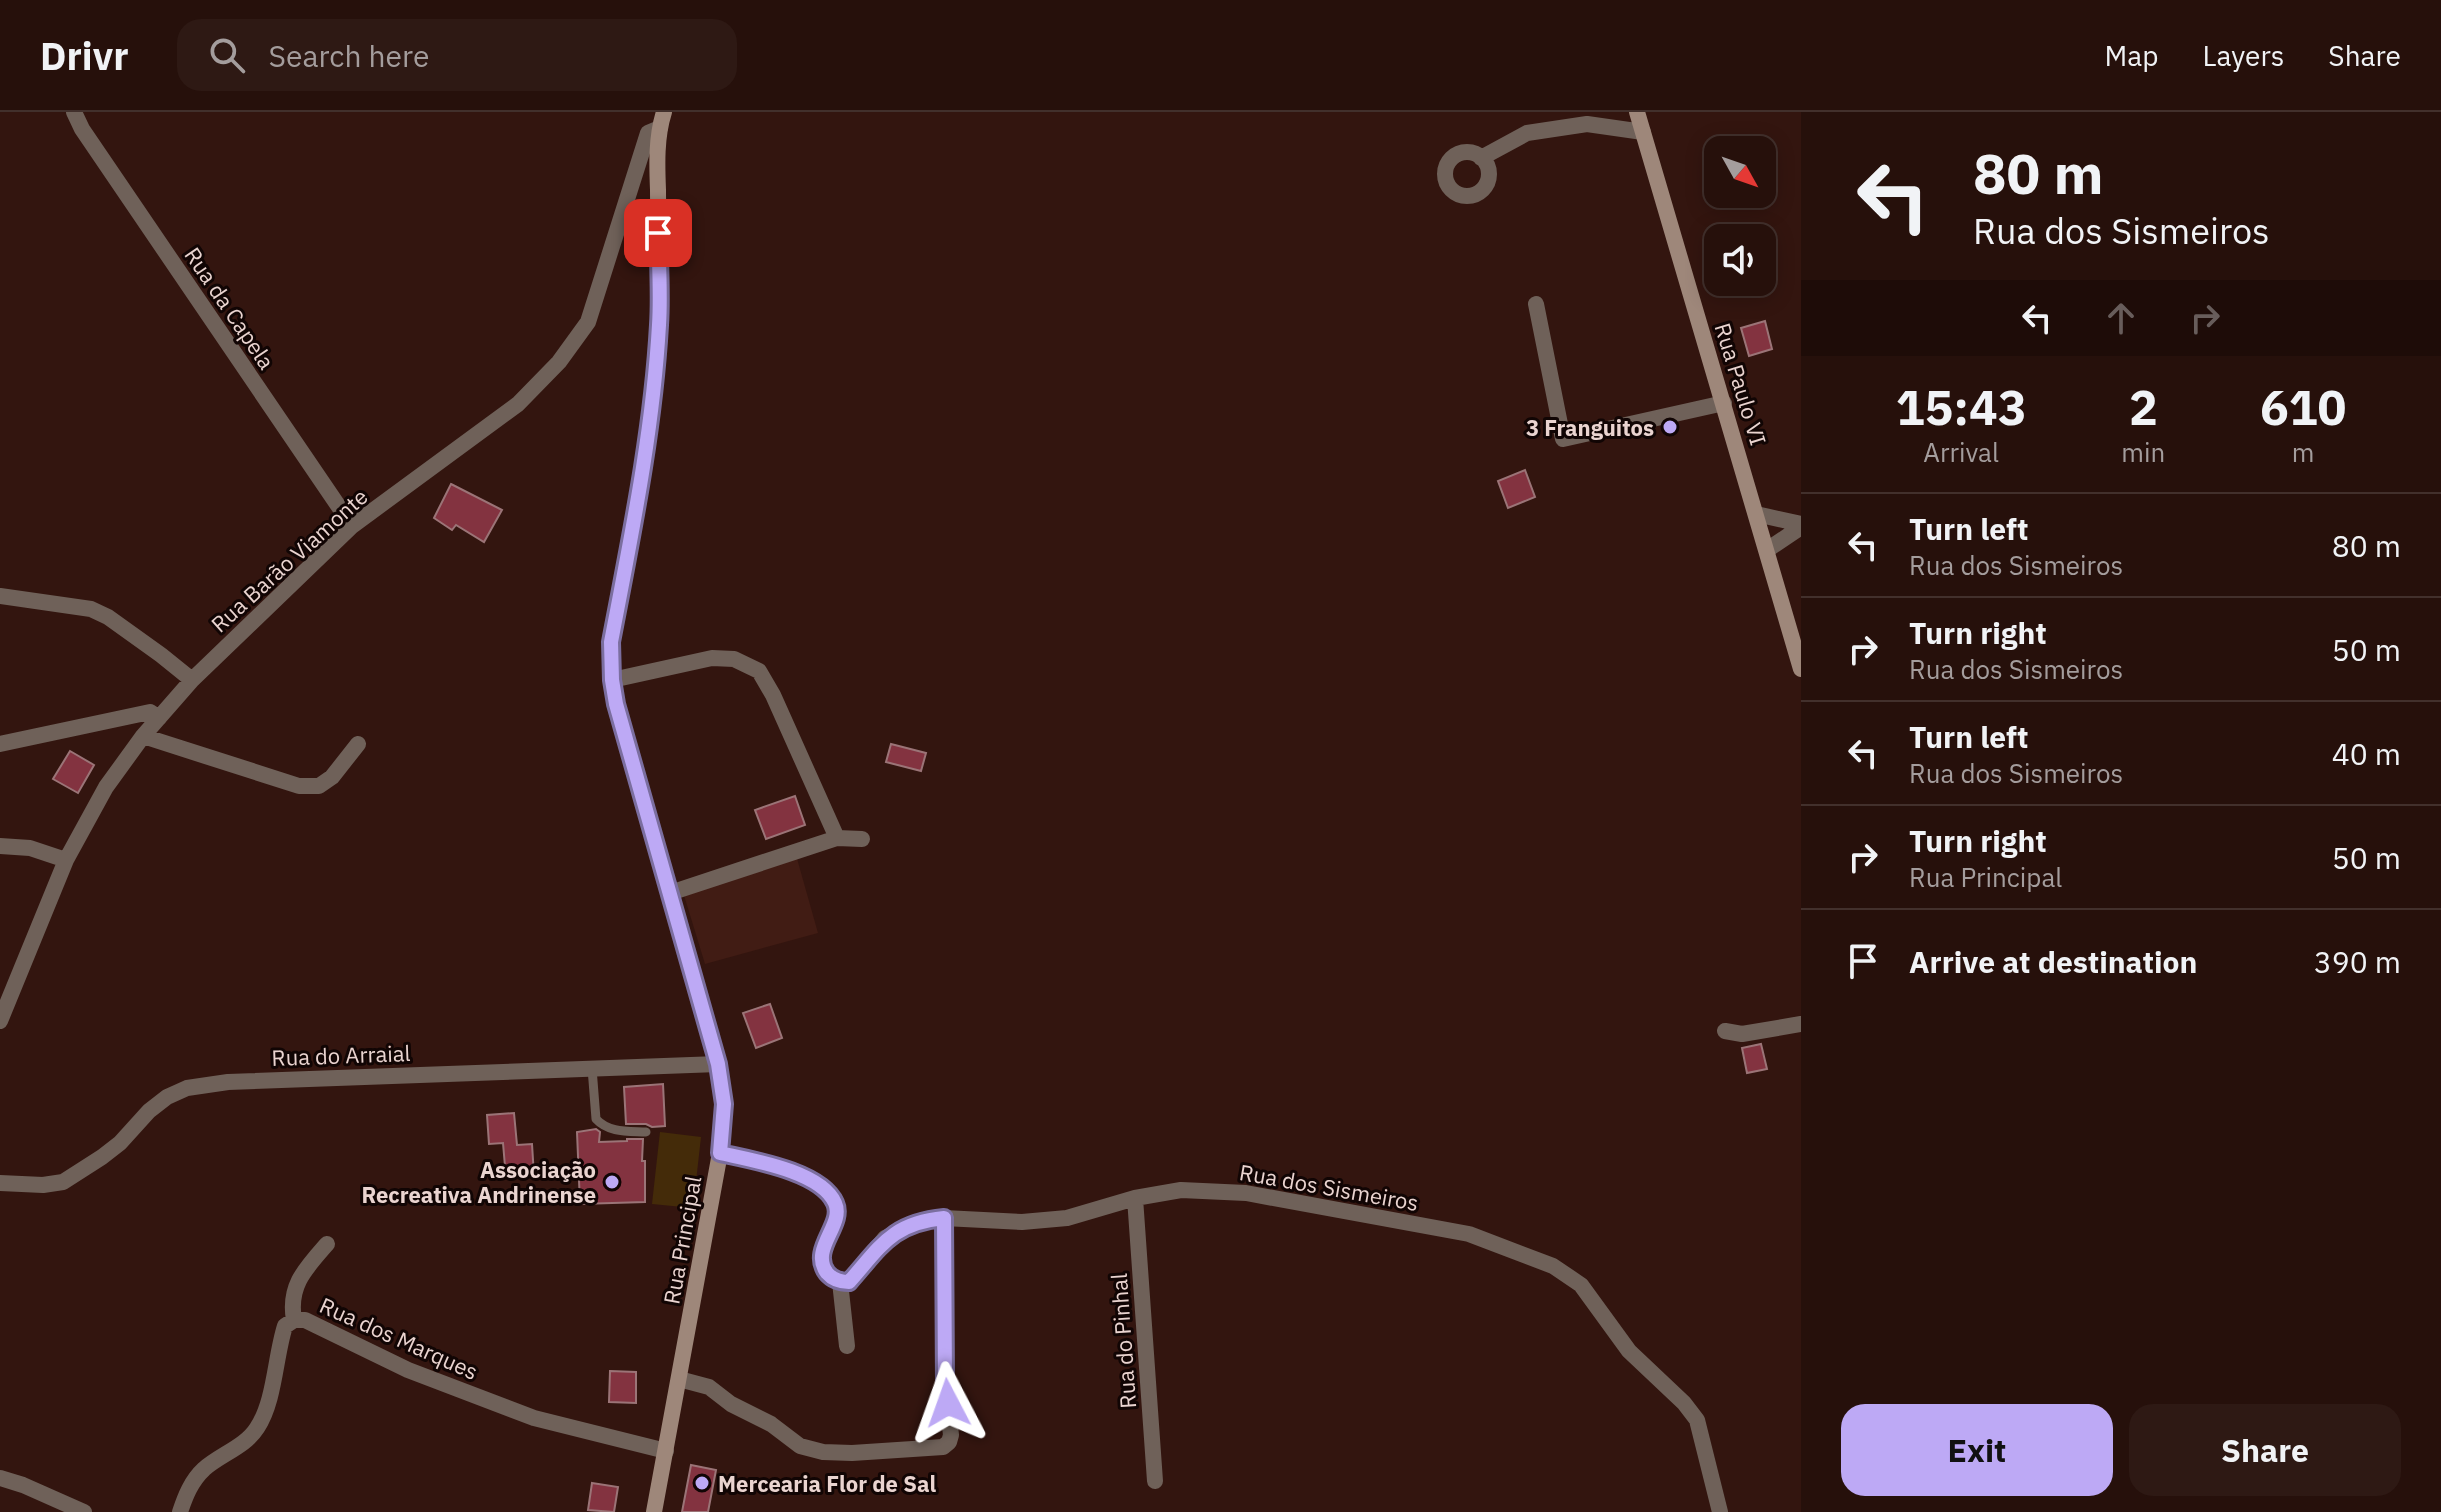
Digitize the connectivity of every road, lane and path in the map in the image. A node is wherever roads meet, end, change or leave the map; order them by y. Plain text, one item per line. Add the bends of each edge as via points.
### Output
1 (74, 112) edge
2 (1637, 112) edge
3 (662, 120) edge
4 (1643, 132) junction
5 (1481, 158) dead end
6 (1536, 304) dead end
7 (1724, 403) junction
8 (1756, 514) junction
9 (1801, 525) edge
10 (352, 526) junction
11 (1767, 550) junction
12 (0, 596) edge
13 (1801, 669) edge
14 (192, 680) junction
15 (612, 680) junction
16 (159, 718) junction
17 (143, 736) junction
18 (0, 744) edge
19 (358, 744) dead end
20 (837, 838) junction
21 (862, 839) dead end
22 (0, 846) edge
23 (66, 860) junction
24 (670, 893) junction
25 (0, 1021) edge
26 (1801, 1024) edge
27 (1725, 1031) dead end
28 (718, 1064) junction
29 (592, 1068) junction
30 (646, 1132) dead end
31 (720, 1153) junction
32 (0, 1183) edge
33 (1135, 1198) junction
34 (944, 1218) junction
35 (327, 1244) dead end
36 (840, 1282) junction
37 (294, 1320) junction
38 (847, 1346) dead end
39 (679, 1379) junction
40 (666, 1451) junction
41 (0, 1478) edge
42 (1155, 1481) dead end
43 (84, 1512) edge
44 (180, 1512) edge
45 (654, 1512) edge
46 (1720, 1512) edge

1 - 10 street, Rua da Capela
2 - 4 main road, Rua Paulo VI
3 - 10 street, Rua Barão Viamonte via 648,133 588,322 559,362 518,404
3 - 15 main road, Rua Principal via 656,370 611,642
4 - 5 street via 1587,124 1527,133
4 - 7 main road, Rua Paulo VI
6 - 7 street via 1563,439
7 - 8 main road, Rua Paulo VI
8 - 9 street
8 - 11 main road, Rua Paulo VI
9 - 11 street
10 - 14 street, Rua Barão Viamonte
11 - 13 main road, Rua Paulo VI
12 - 14 street via 91,609
14 - 16 street, Rua Barão Viamonte
15 - 20 street via 712,658 734,659 759,671
15 - 24 main road, Rua Principal
16 - 17 street, Rua Barão Viamonte
16 - 18 street via 150,712
17 - 19 street via 299,786 319,786 332,777
17 - 23 street, Rua Barão Viamonte via 106,787
20 - 21 street
20 - 24 street
22 - 23 street via 30,848
23 - 25 street, Rua Barão Viamonte
24 - 28 main road, Rua Principal
26 - 27 street via 1742,1034
28 - 29 street, Rua do Arraial
28 - 31 main road, Rua Principal via 724,1104
29 - 30 lane via 596,1119 601,1125
29 - 32 street, Rua do Arraial via 201,1085 161,1101 120,1143 71,1178 43,1185
31 - 36 street via 765,1162 811,1180 831,1195 838,1207 823,1265
31 - 39 main road, Rua Principal
33 - 34 street, Rua dos Sismeiros via 1067,1218
33 - 42 street, Rua do Pinhal
33 - 46 street, Rua dos Sismeiros via 1181,1190 1246,1193 1469,1234 1553,1266 1581,1285 1629,1351 1697,1420
34 - 36 street, Rua dos Sismeiros via 923,1220 885,1238 849,1282
34 - 39 street via 945,1382 951,1435 943,1447 823,1452 800,1446 709,1387
35 - 37 street via 295,1287
36 - 38 street
37 - 40 street, Rua dos Marques via 305,1320 408,1370 534,1418
37 - 44 street, Rua dos Marques via 285,1326 267,1408 257,1428 203,1470
39 - 40 main road, Rua Principal
40 - 45 main road, Rua Principal
41 - 43 street

